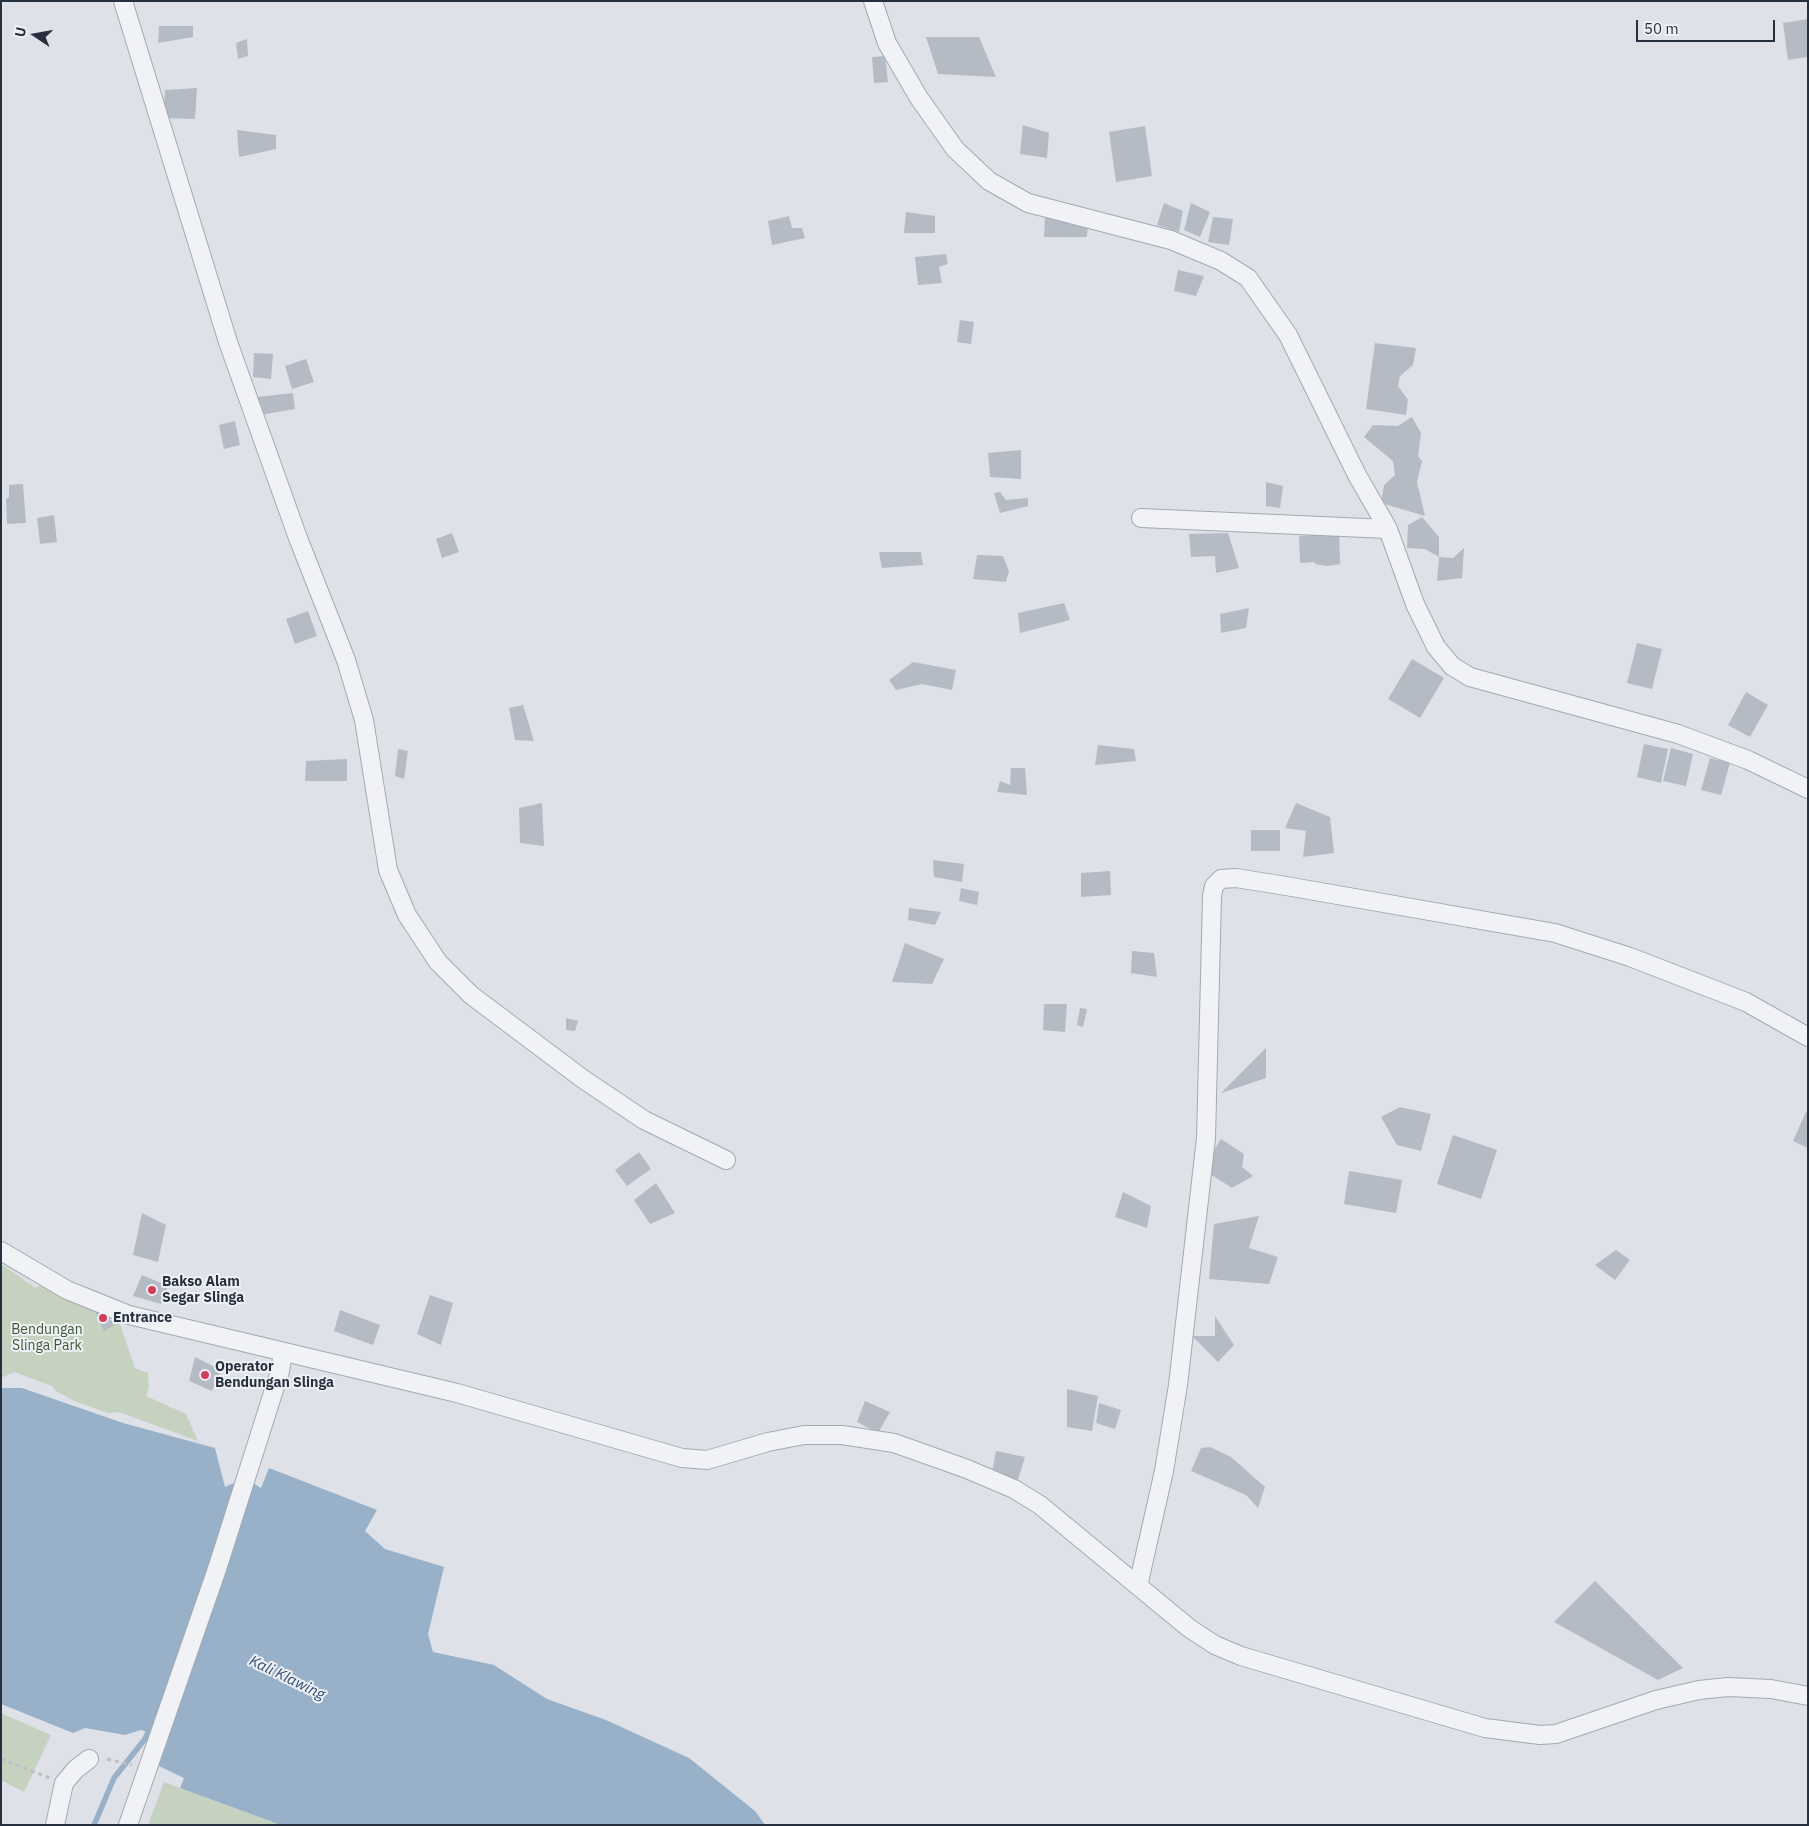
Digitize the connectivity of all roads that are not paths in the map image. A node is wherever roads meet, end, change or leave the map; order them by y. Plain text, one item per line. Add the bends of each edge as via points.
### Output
1 (123, 1) edge
2 (873, 1) edge
3 (1141, 518) dead end
4 (1388, 529) junction
5 (1808, 789) edge
6 (1808, 1037) edge
7 (726, 1160) dead end
8 (1, 1251) edge
9 (283, 1353) junction
10 (1138, 1586) junction
11 (1808, 1696) edge
12 (88, 1758) road end
13 (55, 1825) edge
14 (128, 1825) edge

1 - 7 street via 228,342 298,538 346,660 364,720 388,870 407,915 438,962 471,995 644,1120
2 - 4 street via 887,42 919,98 955,149 989,181 1028,204 1171,240 1221,261 1248,278 1288,335 1357,475
3 - 4 street
4 - 5 street via 1415,604 1436,647 1452,666 1470,677 1678,734 1748,760
6 - 10 street via 1746,1002 1630,956 1555,934 1286,886 1236,878 1221,879 1214,886 1212,896 1206,1138 1178,1385 1164,1471
8 - 9 street via 67,1290 129,1315
9 - 10 street via 457,1394 682,1458 707,1460 804,1435 842,1435 894,1443 1014,1489 1040,1505
9 - 14 street via 217,1569
10 - 11 street via 1214,1645 1241,1656 1485,1728 1556,1734 1656,1700 1728,1687 1771,1689
12 - 13 street via 64,1783

